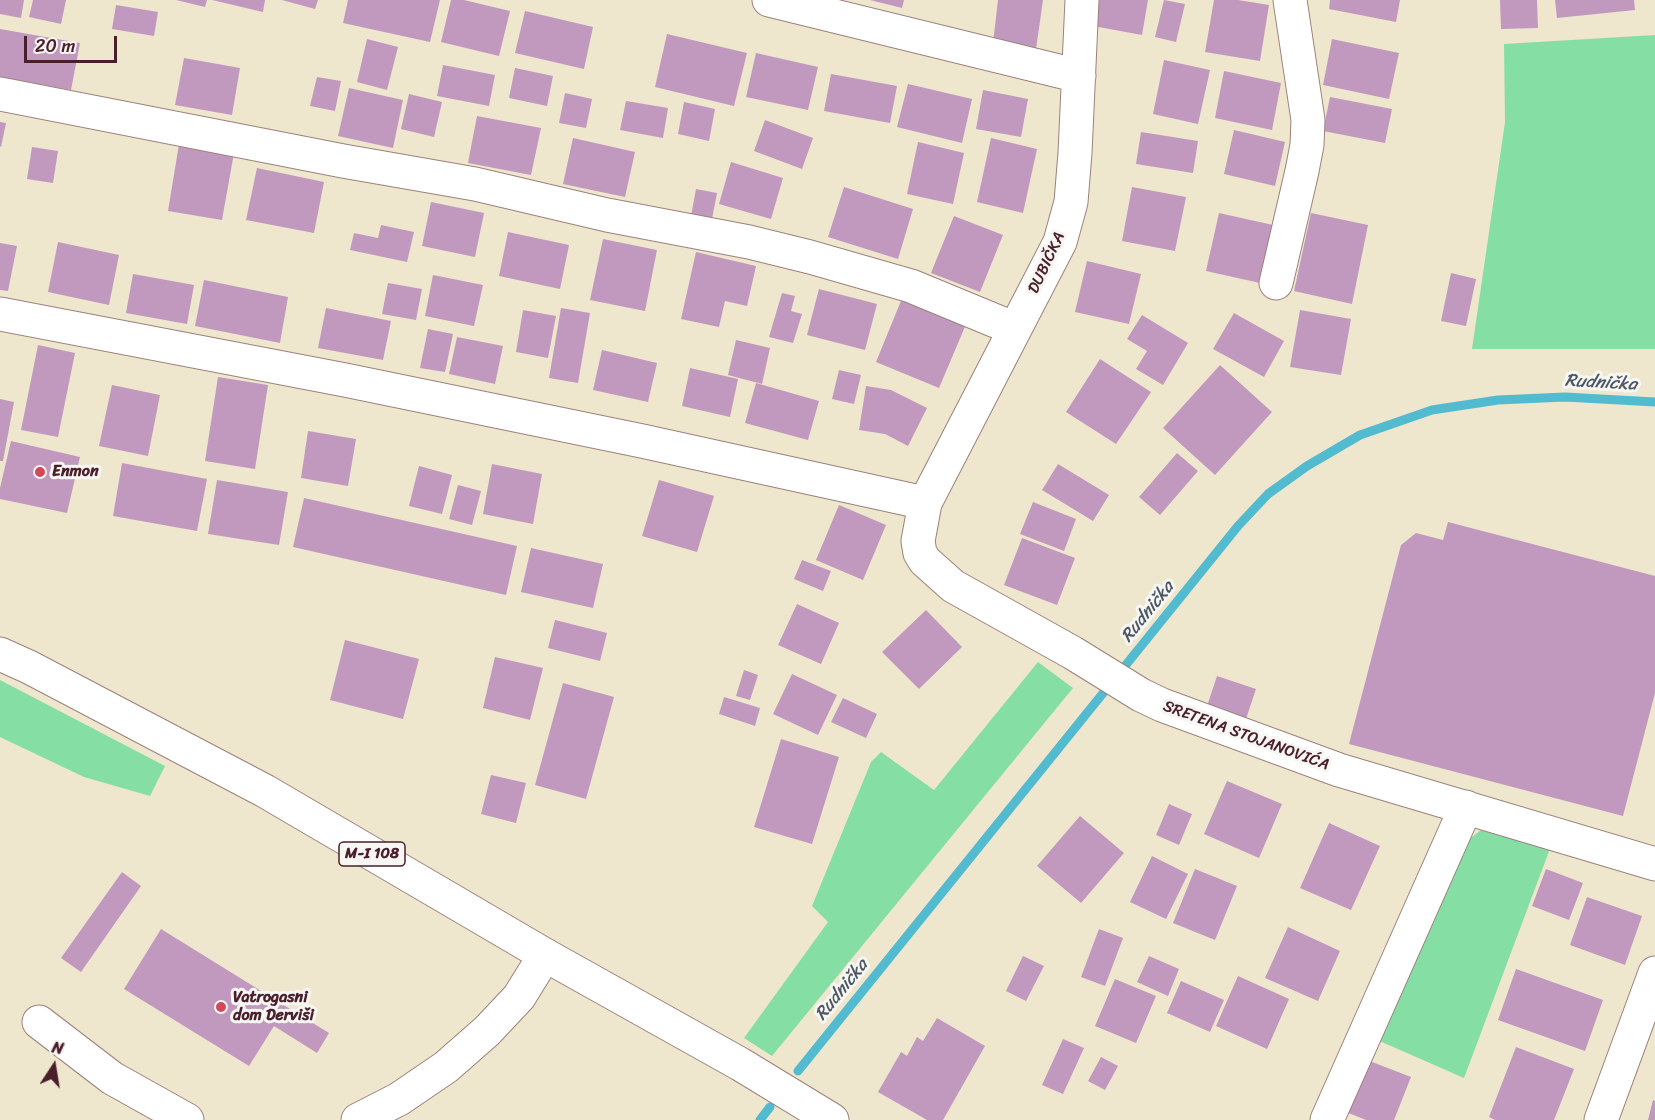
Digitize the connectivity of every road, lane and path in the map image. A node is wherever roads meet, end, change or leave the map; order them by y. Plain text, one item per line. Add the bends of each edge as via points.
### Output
1 (769, 0) edge
2 (1082, 0) edge
3 (1290, 0) edge
4 (1079, 76) junction
5 (0, 94) edge
6 (1276, 283) dead end
7 (0, 314) edge
8 (1015, 329) junction
9 (925, 503) junction
10 (0, 654) edge
11 (1466, 807) junction
12 (1655, 864) edge
13 (545, 955) junction
14 (1655, 974) edge
15 (39, 1022) dead end
16 (825, 1116) edge
17 (187, 1120) edge
18 (358, 1120) edge
19 (1327, 1120) edge
20 (1601, 1120) edge

1 - 4 street
2 - 4 street, DUBIČKA
3 - 6 street via 1308,120 1307,145
4 - 8 street, DUBIČKA via 1071,202 1060,242
5 - 8 street via 343,162 476,184 607,215 749,242 911,286
7 - 9 street via 345,380
8 - 9 street, DUBIČKA
9 - 11 street, SRETENA STOJANOVIĆA via 918,541 920,553 933,570 953,586 1141,695 1339,770
10 - 13 street, M-I 108 via 266,791
11 - 12 street, SRETENA STOJANOVIĆA
11 - 19 street
13 - 16 street, M-I 108
13 - 18 street via 519,997 487,1031 446,1067 399,1099
14 - 20 street
15 - 17 street via 112,1078

